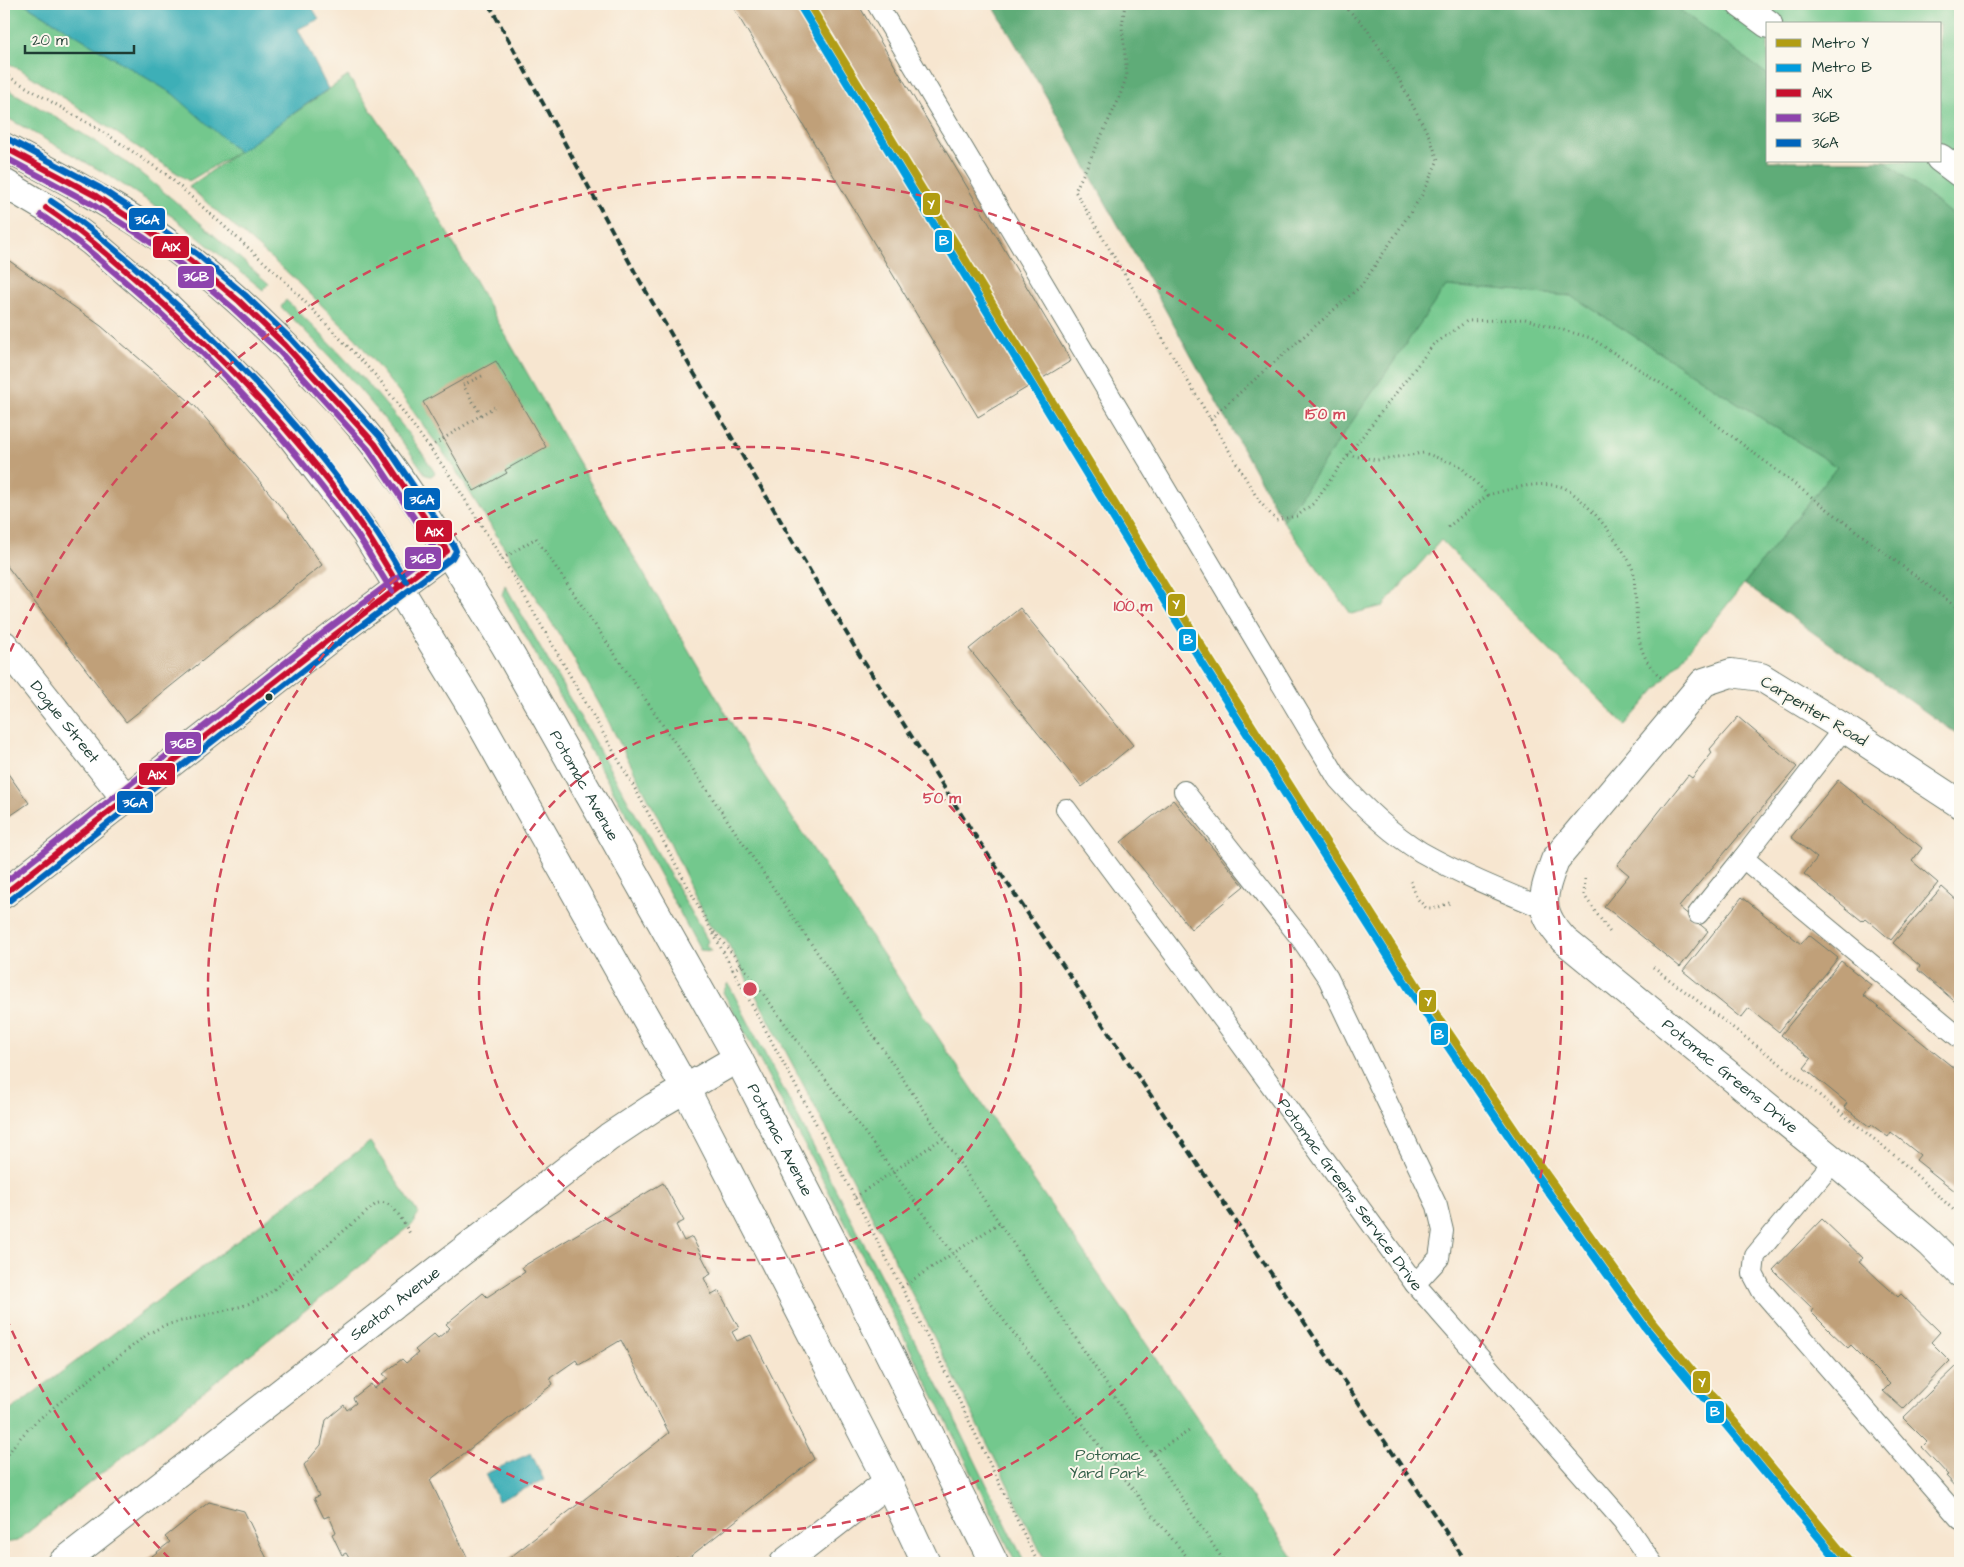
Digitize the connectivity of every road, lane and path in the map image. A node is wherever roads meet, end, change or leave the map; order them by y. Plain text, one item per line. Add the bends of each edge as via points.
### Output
1 (878, 4) edge
2 (1125, 4) edge
3 (1342, 4) edge
4 (1741, 4) edge
5 (1766, 23) edge
6 (4, 147) edge
7 (1942, 160) edge
8 (1960, 173) edge
9 (4, 183) edge
10 (482, 376) dead end
11 (494, 407) dead end
12 (481, 415) junction
13 (1210, 419) junction
14 (430, 447) dead end
15 (1348, 455) junction
16 (1488, 495) junction
17 (1448, 527) dead end
18 (447, 551) junction
19 (502, 559) dead end
20 (398, 586) junction
21 (1960, 610) edge
22 (4, 644) edge
23 (1690, 700) junction
24 (1844, 728) junction
25 (1184, 791) dead end
26 (126, 799) junction
27 (1960, 804) edge
28 (1066, 810) dead end
29 (1743, 858) junction
30 (1585, 877) dead end
31 (4, 894) edge
32 (1543, 908) junction
33 (1698, 914) dead end
34 (709, 925) dead end
35 (1618, 940) dead end
36 (1647, 962) dead end
37 (1960, 1038) edge
38 (738, 1058) junction
39 (685, 1088) junction
40 (944, 1138) junction
41 (1834, 1161) junction
42 (893, 1172) junction
43 (855, 1197) dead end
44 (1960, 1216) edge
45 (1000, 1223) junction
46 (411, 1235) dead end
47 (953, 1254) junction
48 (1960, 1273) edge
49 (1415, 1284) junction
50 (902, 1287) dead end
51 (1189, 1431) dead end
52 (1154, 1453) junction
53 (4, 1463) edge
54 (888, 1482) junction
55 (1960, 1519) edge
56 (4, 1545) edge
57 (9, 1553) dead end
58 (62, 1563) edge
59 (784, 1563) edge
60 (926, 1563) edge
61 (994, 1563) edge
62 (1192, 1563) edge
63 (1225, 1563) edge
64 (1652, 1563) edge

1 - 32 lane via 1338,779 1357,801 1420,851 1476,880
2 - 13 path via 1122,26 1127,75 1075,192
3 - 13 path via 1366,26 1394,70 1438,160 1422,195 1362,285
4 - 5 main road
6 - 18 main road, Potomac Avenue via 96,196 148,230 239,301 285,345 375,444
7 - 8 main road
9 - 20 main road via 92,242 206,343 253,392 321,473 365,532
10 - 12 path via 463,385
11 - 12 path
12 - 14 path
13 - 15 path via 1259,501 1276,520 1297,516 1314,503
15 - 16 path via 1377,460 1424,453 1459,465
15 - 21 path via 1433,345 1467,321 1525,319 1591,338 1671,390
16 - 17 path
16 - 23 path via 1534,484 1560,486 1578,498 1622,547 1633,571 1637,640 1643,655 1652,670
18 - 20 main road
18 - 38 main road, Potomac Avenue via 513,659
19 - 40 path via 536,538
20 - 26 main road
20 - 39 main road via 472,708
22 - 26 main road, Dogue Street
23 - 24 main road, Carpenter Road via 1704,682 1731,673 1761,678
23 - 32 main road, Carpenter Road via 1555,860 1546,885
24 - 27 main road, Carpenter Road
24 - 29 lane
25 - 49 lane via 1302,940 1328,978 1437,1206 1443,1231 1440,1258
26 - 31 main road
28 - 49 lane, Potomac Greens Service Drive
29 - 33 lane
29 - 37 lane
30 - 35 path via 1584,895
32 - 41 main road, Potomac Greens Drive via 1552,928 1564,940
34 - 42 path via 742,965
36 - 44 path via 1900,1160
38 - 39 main road, Seaton Avenue
38 - 61 main road, Potomac Avenue
39 - 54 main road
39 - 58 main road, Seaton Avenue via 592,1149
40 - 42 path
40 - 45 path
41 - 48 main road, Potomac Greens Drive
41 - 55 lane via 1755,1256 1753,1274 1762,1291
42 - 43 path
42 - 47 path
45 - 47 path
45 - 52 path
46 - 53 path via 392,1207 387,1203 376,1204 266,1296 243,1306 166,1324 148,1334 45,1415 12,1448
47 - 50 path
47 - 62 path via 1150,1513
49 - 64 lane, Potomac Greens Service Drive via 1623,1521
51 - 52 path
52 - 63 path
54 - 59 main road
54 - 60 main road
56 - 57 path

